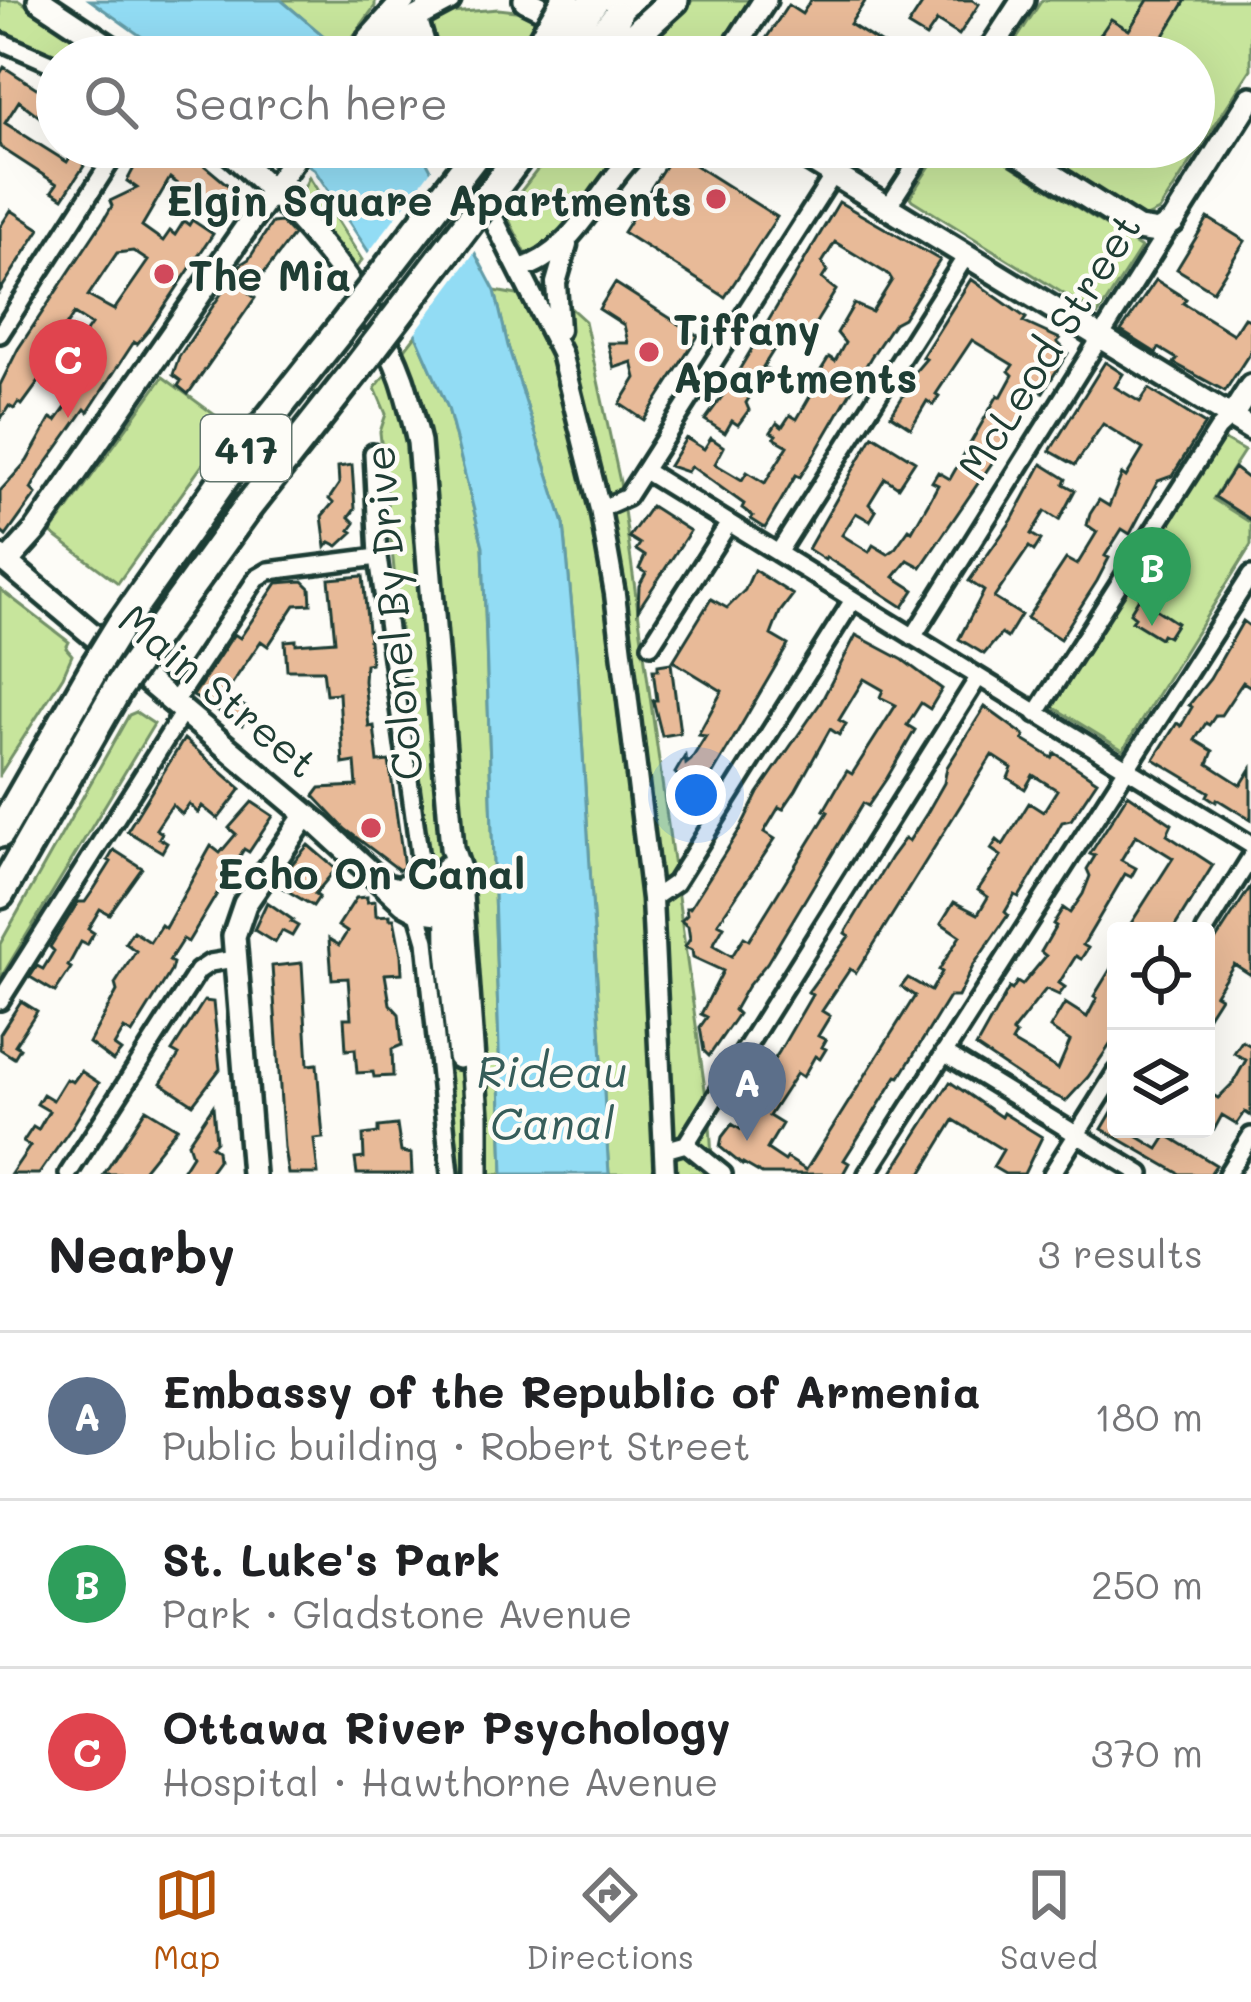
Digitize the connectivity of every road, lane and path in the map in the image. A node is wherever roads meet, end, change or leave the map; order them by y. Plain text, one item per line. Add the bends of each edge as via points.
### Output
1 (39, 0) edge
2 (449, 0) edge
3 (524, 0) edge
4 (565, 0) edge
5 (674, 0) edge
6 (765, 0) edge
7 (1023, 0) edge
8 (405, 8) edge
9 (615, 9) edge
10 (86, 31) junction
11 (92, 36) edge
12 (94, 36) edge
13 (373, 36) edge
14 (419, 36) edge
15 (573, 36) edge
16 (589, 36) edge
17 (589, 36) edge
18 (591, 36) edge
19 (622, 36) edge
20 (742, 36) edge
21 (1000, 36) edge
22 (7, 44) edge
23 (36, 57) edge
24 (1251, 98) edge
25 (1215, 155) edge
26 (107, 168) edge
27 (248, 168) edge
28 (288, 168) edge
29 (465, 168) edge
30 (469, 168) edge
31 (511, 168) edge
32 (620, 168) edge
33 (824, 168) edge
34 (913, 168) edge
35 (1041, 168) edge
36 (1207, 168) edge
37 (834, 174) junction
38 (273, 189) junction
39 (888, 207) junction
40 (1173, 222) junction
41 (571, 236) junction
42 (966, 256) junction
43 (520, 269) junction
44 (0, 334) edge
45 (1099, 338) junction
46 (561, 352) junction
47 (1251, 386) edge
48 (1241, 423) edge
49 (373, 453) dead end
50 (645, 471) junction
51 (600, 509) junction
52 (729, 523) junction
53 (778, 554) junction
54 (378, 557) junction
55 (2, 562) edge
56 (1251, 574) edge
57 (853, 600) junction
58 (913, 638) junction
59 (651, 645) dead end
60 (977, 678) junction
61 (178, 708) junction
62 (1036, 714) junction
63 (40, 762) junction
64 (1124, 768) junction
65 (0, 815) edge
66 (306, 815) junction
67 (0, 833) edge
68 (1251, 845) edge
69 (1251, 857) edge
70 (391, 886) junction
71 (0, 894) edge
72 (652, 899) junction
73 (452, 902) junction
74 (417, 910) junction
75 (1211, 922) edge
76 (234, 959) junction
77 (0, 1000) edge
78 (944, 1053) junction
79 (1107, 1087) edge
80 (1251, 1136) edge
81 (1076, 1137) junction
82 (686, 1144) junction
83 (664, 1150) junction
84 (476, 1165) edge
85 (68, 1174) edge
86 (253, 1174) edge
87 (450, 1174) edge
88 (664, 1174) edge
89 (723, 1174) edge
90 (867, 1174) edge
91 (1052, 1174) edge
92 (1141, 1174) edge
93 (1227, 1174) edge

1 - 10 main road
2 - 8 main road
3 - 18 main road
4 - 15 highway, bridge
4 - 19 main road
5 - 9 highway
6 - 20 main road
7 - 21 main road
8 - 13 main road
8 - 14 street
9 - 16 highway, bridge
9 - 17 highway, bridge
10 - 11 main road
10 - 12 main road
22 - 23 street
24 - 25 main road, McLeod Street
26 - 44 street
27 - 38 main road, Colonel By Drive
28 - 38 main road
29 - 63 highway, 417, bridge via 242,453 120,626
30 - 43 street
31 - 71 highway, 417, bridge via 146,648
32 - 41 street
33 - 37 main road
34 - 39 street
35 - 40 main road via 1138,229 1158,232
36 - 40 main road, McLeod Street
37 - 39 main road
37 - 50 street
38 - 55 main road via 36,530
38 - 73 main road, Colonel By Drive via 372,318 402,379 419,442
39 - 42 main road
40 - 45 street, McLeod Street
41 - 43 street via 545,260
41 - 46 street via 555,294
42 - 45 main road
42 - 53 street
43 - 46 street
45 - 48 main road
45 - 58 street, McLeod Street
46 - 51 street
47 - 48 main road
48 - 62 street via 1218,429
49 - 54 street
50 - 51 street via 627,497
50 - 52 street
51 - 72 street
52 - 53 street
52 - 59 street
53 - 57 street
54 - 61 street via 257,578
54 - 70 street via 420,859 419,875
55 - 61 main road, Main Street
56 - 64 street
57 - 58 street
57 - 72 street via 676,883
58 - 60 street
60 - 62 street
60 - 82 street
61 - 66 main road, Main Street
61 - 77 street
62 - 64 street
63 - 65 highway
63 - 67 highway, 417
64 - 68 street
64 - 78 street
66 - 70 main road, Main Street
66 - 76 main road via 240,914
69 - 75 street
70 - 73 main road
70 - 74 main road, Main Street
72 - 83 street
73 - 74 main road
73 - 84 main road, Colonel By Drive
74 - 87 street
76 - 85 street via 198,971
76 - 86 main road
78 - 81 street
78 - 90 street
79 - 81 street
80 - 93 street
81 - 91 street
81 - 92 street
82 - 83 street
82 - 89 street
83 - 88 street

